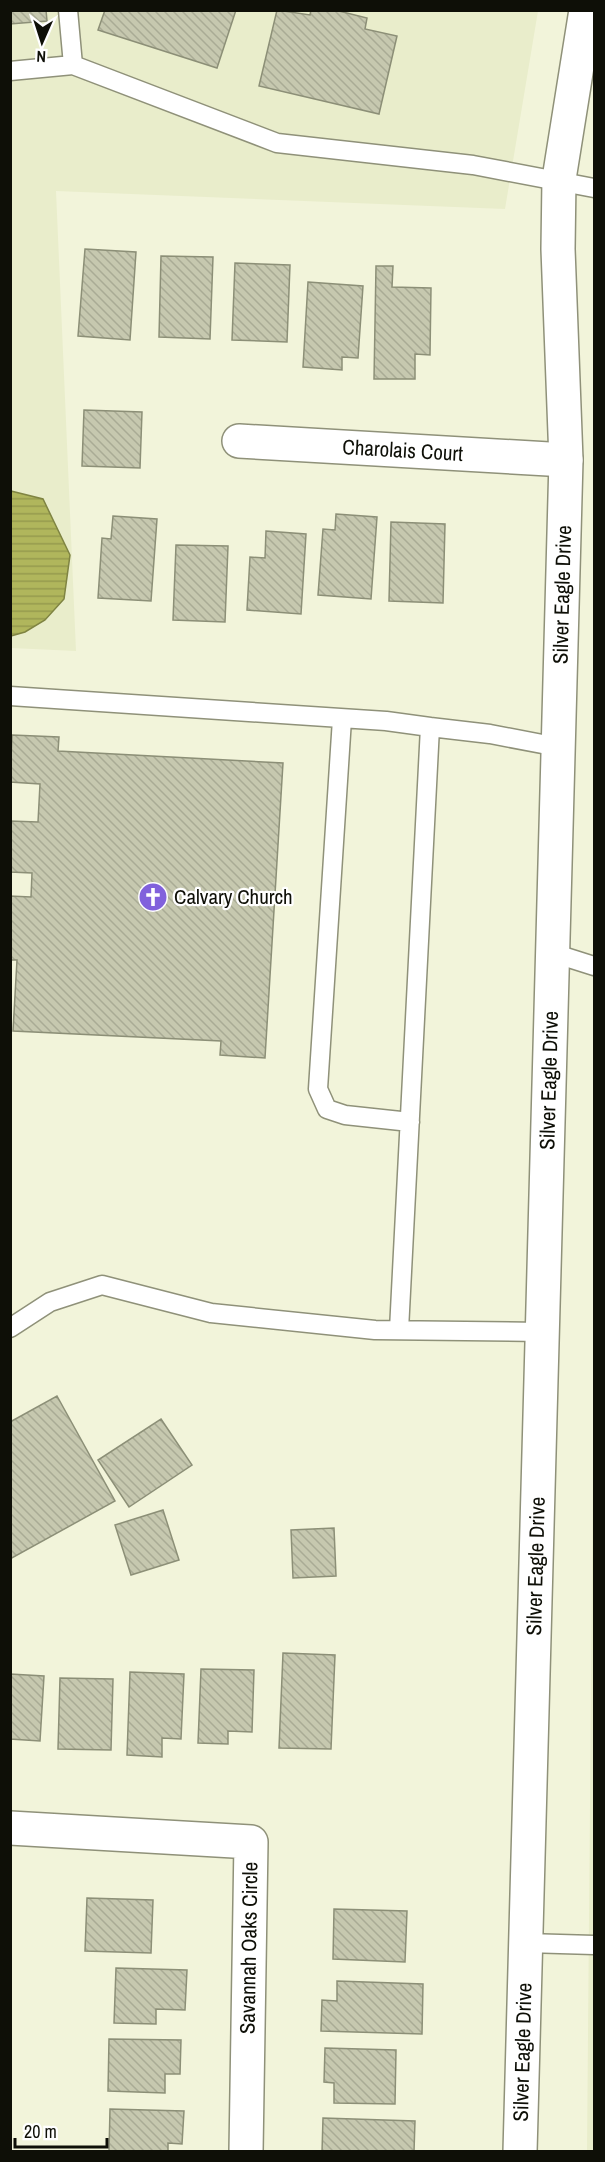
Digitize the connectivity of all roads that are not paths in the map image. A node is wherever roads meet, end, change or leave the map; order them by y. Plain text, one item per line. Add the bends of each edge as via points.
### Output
1 (68, 10) edge
2 (586, 10) edge
3 (73, 65) junction
4 (10, 71) edge
5 (559, 179) junction
6 (594, 188) edge
7 (239, 441) dead end
8 (566, 460) junction
9 (10, 696) edge
10 (342, 719) junction
11 (430, 727) junction
12 (558, 747) junction
13 (553, 953) junction
14 (594, 966) edge
15 (410, 1122) junction
16 (10, 1328) edge
17 (399, 1330) junction
18 (542, 1332) junction
19 (10, 1828) edge
20 (526, 1943) junction
21 (594, 1945) edge
22 (246, 2151) edge
23 (520, 2151) edge

1 - 3 lane
2 - 5 street, Silver Eagle Drive
3 - 4 lane
3 - 5 lane via 277,143
5 - 6 lane
5 - 8 street, Silver Eagle Drive
7 - 8 street, Charolais Court
8 - 12 street, Silver Eagle Drive
9 - 10 lane
10 - 11 lane
10 - 15 lane via 318,1089 327,1109 345,1115
11 - 12 lane
11 - 15 lane
12 - 13 street, Silver Eagle Drive
13 - 14 lane
13 - 18 street, Silver Eagle Drive
15 - 17 lane
16 - 17 lane via 50,1302 102,1285 212,1313
17 - 18 lane
18 - 20 street, Silver Eagle Drive
19 - 22 street, Savannah Oaks Circle via 251,1842
20 - 21 lane
20 - 23 street, Silver Eagle Drive

